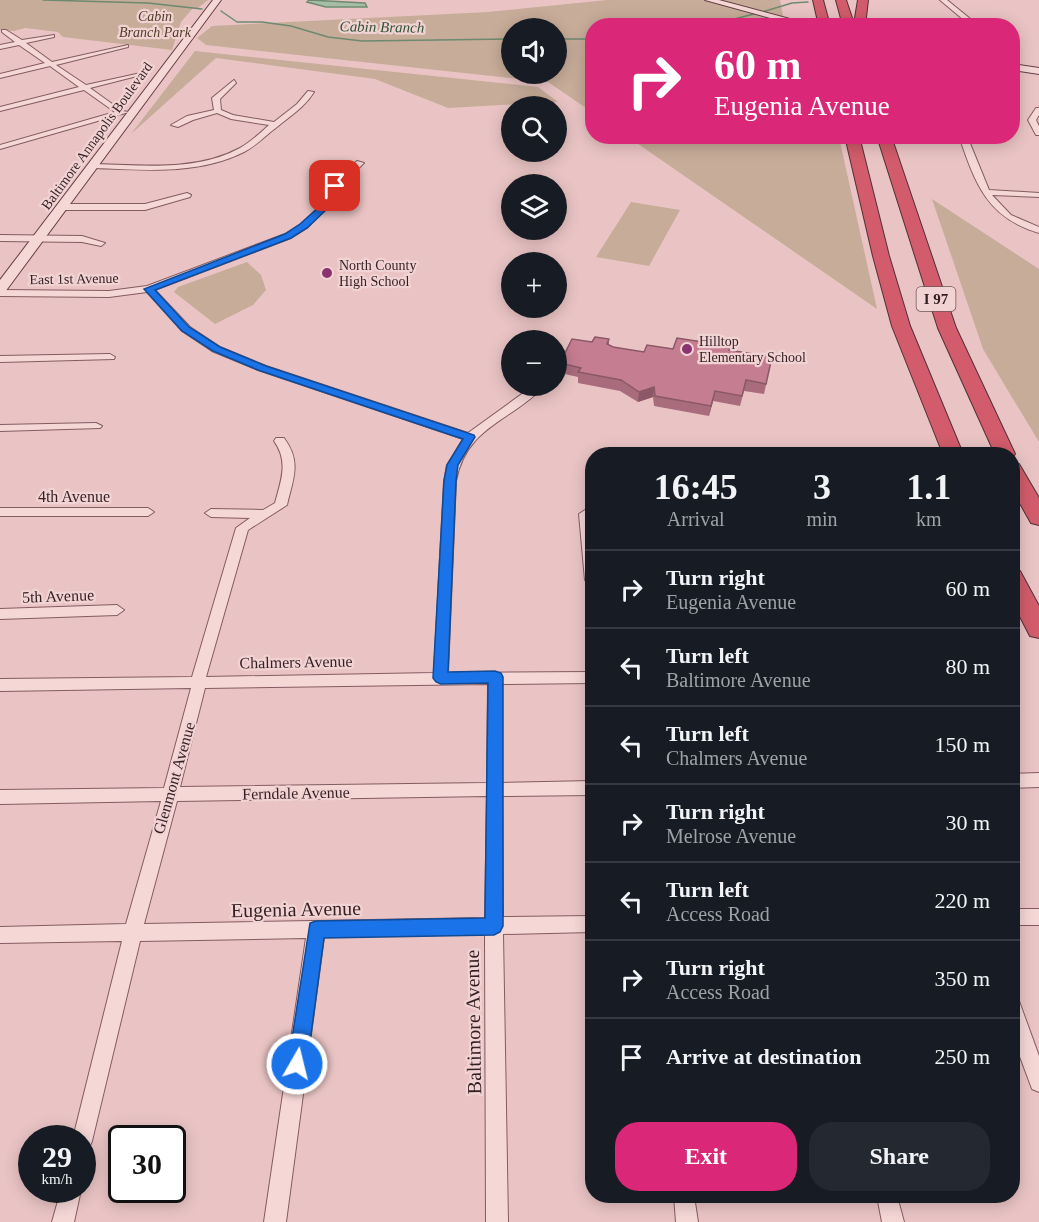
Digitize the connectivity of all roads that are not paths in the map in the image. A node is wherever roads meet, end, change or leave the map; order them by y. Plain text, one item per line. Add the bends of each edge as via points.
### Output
1 (217, 0) edge
2 (708, 0) edge
3 (818, 0) edge
4 (841, 0) edge
5 (863, 0) edge
6 (943, 0) edge
7 (780, 18) edge
8 (823, 18) edge
9 (847, 18) edge
10 (861, 18) edge
11 (966, 18) edge
12 (4, 31) dead end
13 (52, 36) dead end
14 (19, 43) junction
15 (126, 46) dead end
16 (0, 47) edge
17 (50, 64) junction
18 (1020, 68) edge
19 (1039, 71) edge
20 (139, 74) dead end
21 (0, 76) edge
22 (234, 82) dead end
23 (83, 87) junction
24 (310, 92) dead end
25 (0, 109) edge
26 (133, 110) junction
27 (1039, 110) edge
28 (218, 111) junction
29 (121, 113) junction
30 (275, 124) junction
31 (176, 125) dead end
32 (1039, 134) edge
33 (854, 144) edge
34 (887, 144) edge
35 (966, 144) edge
36 (0, 147) edge
37 (360, 163) dead end
38 (94, 166) junction
39 (987, 192) junction
40 (187, 195) dead end
41 (1039, 195) edge
42 (63, 207) junction
43 (1039, 230) edge
44 (0, 238) edge
45 (39, 238) junction
46 (101, 243) dead end
47 (149, 289) junction
48 (0, 291) edge
49 (110, 357) dead end
50 (0, 359) edge
51 (525, 396) edge
52 (96, 426) dead end
53 (0, 428) edge
54 (470, 437) junction
55 (280, 441) dead end
56 (950, 447) edge
57 (1002, 447) edge
58 (1020, 484) edge
59 (0, 512) edge
60 (148, 512) dead end
61 (212, 513) dead end
62 (264, 514) junction
63 (1039, 518) edge
64 (1020, 592) edge
65 (117, 610) dead end
66 (0, 614) edge
67 (1039, 629) edge
68 (495, 677) junction
69 (585, 677) edge
70 (441, 678) junction
71 (199, 682) junction
72 (0, 685) edge
73 (1039, 780) edge
74 (1020, 781) edge
75 (585, 788) edge
76 (496, 790) junction
77 (169, 795) junction
78 (0, 797) edge
79 (1020, 917) edge
80 (1039, 917) edge
81 (585, 924) edge
82 (494, 926) junction
83 (316, 929) junction
84 (133, 932) junction
85 (0, 935) edge
86 (1020, 1030) edge
87 (1039, 1083) edge
88 (86, 1125) edge
89 (68, 1203) edge
90 (685, 1203) edge
91 (889, 1203) edge
92 (63, 1222) edge
93 (276, 1222) edge
94 (497, 1222) edge
95 (687, 1222) edge
96 (893, 1222) edge

1 - 26 main road, Baltimore Annapolis Boulevard
2 - 7 main road
3 - 8 highway
4 - 9 highway
5 - 10 highway
6 - 11 street
12 - 14 street
13 - 14 street
14 - 16 street
14 - 17 street
15 - 17 street
17 - 21 street
17 - 23 street
18 - 19 main road
20 - 23 street
22 - 28 street via 216,98
23 - 25 street
23 - 29 street
24 - 30 street via 305,102
26 - 29 street
26 - 38 main road, Baltimore Annapolis Boulevard
27 - 32 street via 1032,120
28 - 30 street
28 - 31 street
29 - 36 street
30 - 38 street via 239,151 207,162 171,167
33 - 56 highway, I 97 via 901,326
34 - 57 highway, I 97 via 947,328
35 - 39 street
37 - 47 street, East 1st Avenue via 323,197 322,209 297,231
38 - 42 main road, Baltimore Annapolis Boulevard
39 - 41 street
39 - 43 street via 1007,218
40 - 42 street via 145,207
42 - 45 main road, Baltimore Annapolis Boulevard
44 - 45 street
45 - 46 street
45 - 48 main road, Baltimore Annapolis Boulevard
47 - 48 street, East 1st Avenue via 109,294
47 - 54 street via 186,329 216,349
49 - 50 street
51 - 54 street
52 - 53 street
54 - 70 street via 453,465 450,481
55 - 62 street, Glenmont Avenue via 289,450 291,460 281,505
58 - 63 highway
59 - 60 street, 4th Avenue
61 - 62 street
62 - 71 street, Glenmont Avenue via 242,528
64 - 67 highway
65 - 66 street, 5th Avenue
68 - 69 street, Chalmers Avenue
68 - 70 street, Chalmers Avenue
68 - 76 street, Baltimore Avenue
70 - 71 street, Chalmers Avenue
71 - 72 street, Chalmers Avenue
71 - 77 street, Glenmont Avenue
73 - 74 street
75 - 76 street, Ferndale Avenue
76 - 77 street, Ferndale Avenue
76 - 82 street, Baltimore Avenue
77 - 78 street, Ferndale Avenue
77 - 84 street, Glenmont Avenue
79 - 80 street
81 - 82 street, Eugenia Avenue
82 - 83 street, Eugenia Avenue
82 - 94 street, Baltimore Avenue
83 - 84 street, Eugenia Avenue
83 - 93 street
84 - 85 street, Eugenia Avenue
84 - 88 street, Glenmont Avenue
86 - 87 street
89 - 92 street
90 - 95 street
91 - 96 street

